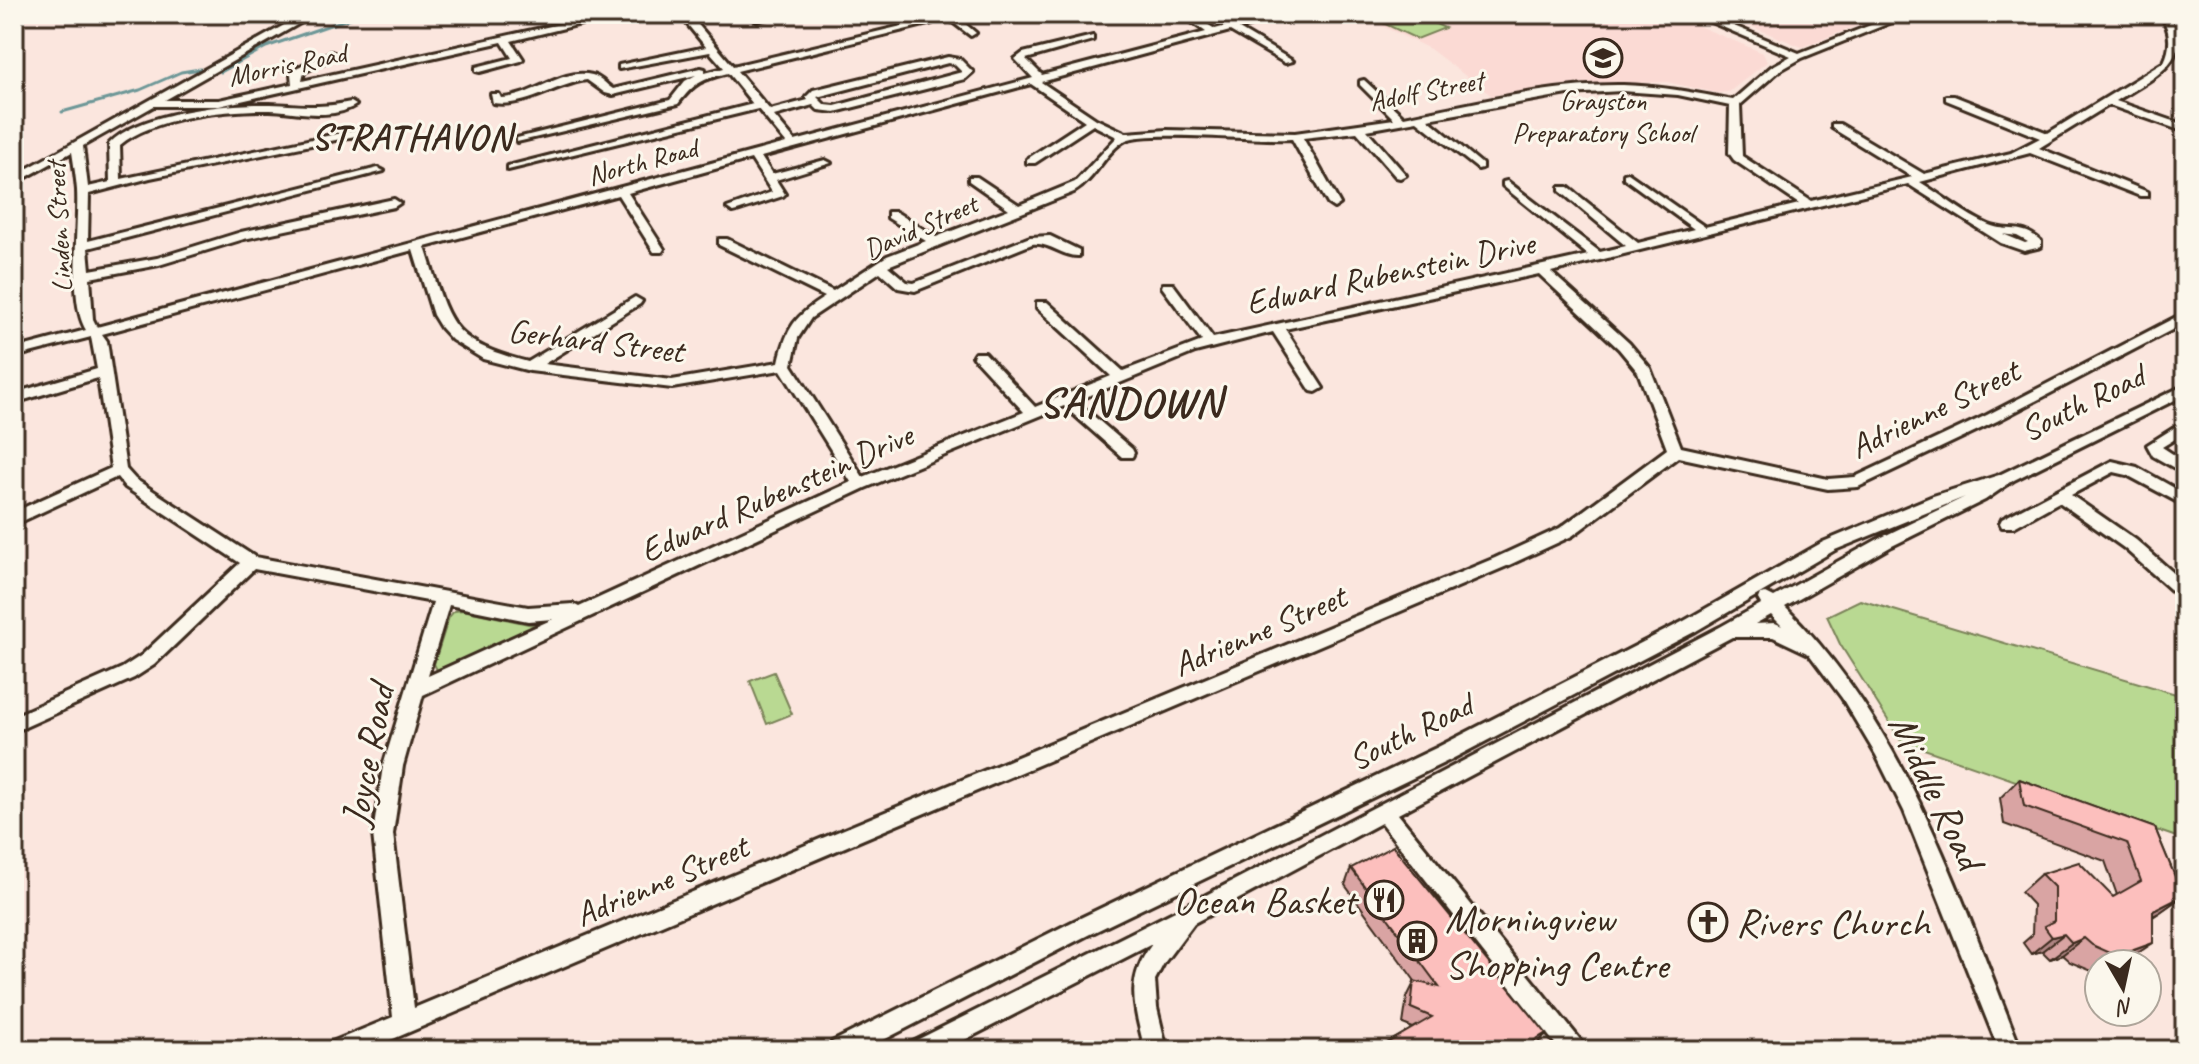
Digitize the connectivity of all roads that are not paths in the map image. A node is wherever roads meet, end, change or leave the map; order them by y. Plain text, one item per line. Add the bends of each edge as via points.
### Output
1 (311, 14) edge
2 (617, 14) edge
3 (684, 14) edge
4 (746, 14) edge
5 (780, 14) edge
6 (947, 14) edge
7 (985, 14) edge
8 (1185, 14) edge
9 (1283, 14) edge
10 (1697, 14) edge
11 (1907, 14) edge
12 (2164, 14) edge
13 (957, 21) junction
14 (927, 23) dead end
15 (1231, 28) junction
16 (971, 33) dead end
17 (1214, 33) junction
18 (1090, 38) dead end
19 (505, 39) junction
20 (2179, 42) edge
21 (714, 48) junction
22 (331, 55) dead end
23 (1799, 56) junction
24 (1288, 61) dead end
25 (623, 67) dead end
26 (731, 68) junction
27 (480, 69) dead end
28 (1036, 80) junction
29 (1364, 83) dead end
30 (297, 86) junction
31 (495, 96) dead end
32 (1950, 98) dead end
33 (2107, 101) junction
34 (674, 102) junction
35 (814, 102) junction
36 (153, 103) junction
37 (1735, 104) junction
38 (351, 105) dead end
39 (764, 109) junction
40 (1418, 116) junction
41 (704, 118) junction
42 (1400, 119) junction
43 (1092, 121) junction
44 (1836, 126) dead end
45 (1359, 127) junction
46 (2185, 129) edge
47 (360, 132) dead end
48 (1125, 136) junction
49 (1296, 136) junction
50 (2050, 138) junction
51 (521, 140) dead end
52 (77, 145) junction
53 (793, 145) junction
54 (2030, 149) junction
55 (754, 155) junction
56 (1031, 161) dead end
57 (825, 163) dead end
58 (1478, 166) dead end
59 (512, 168) dead end
60 (378, 171) dead end
61 (1400, 175) dead end
62 (1628, 176) dead end
63 (769, 178) junction
64 (973, 179) dead end
65 (1915, 179) junction
66 (14, 181) edge
67 (116, 184) junction
68 (1507, 184) dead end
69 (1564, 189) dead end
70 (621, 191) junction
71 (83, 192) junction
72 (2144, 194) dead end
73 (394, 203) dead end
74 (1334, 204) dead end
75 (1807, 204) junction
76 (733, 208) dead end
77 (1018, 210) junction
78 (892, 215) dead end
79 (1701, 229) junction
80 (1990, 230) dead end
81 (723, 242) dead end
82 (935, 242) junction
83 (82, 246) junction
84 (418, 246) junction
85 (1634, 246) junction
86 (658, 249) dead end
87 (1075, 253) dead end
88 (1597, 256) junction
89 (880, 266) junction
90 (1542, 270) junction
91 (84, 275) junction
92 (1168, 287) dead end
93 (833, 296) junction
94 (635, 301) dead end
95 (1042, 305) dead end
96 (2185, 318) edge
97 (1277, 327) junction
98 (96, 331) junction
99 (1210, 343) junction
100 (14, 353) edge
101 (980, 356) dead end
102 (785, 365) junction
103 (530, 367) junction
104 (105, 371) junction
105 (1122, 378) junction
106 (1316, 388) dead end
107 (2185, 389) edge
108 (14, 398) edge
109 (1066, 400) junction
110 (1034, 414) junction
111 (2185, 426) edge
112 (1675, 451) junction
113 (1127, 453) dead end
114 (2185, 469) edge
115 (119, 470) junction
116 (2009, 476) junction
117 (860, 484) junction
118 (2060, 495) junction
119 (2185, 501) edge
120 (14, 519) edge
121 (2008, 523) dead end
122 (251, 562) junction
123 (1756, 590) junction
124 (2185, 593) edge
125 (442, 599) junction
126 (1774, 605) junction
127 (587, 609) junction
128 (1726, 632) junction
129 (1828, 663) junction
130 (416, 690) junction
131 (14, 724) edge
132 (1383, 811) junction
133 (1190, 914) junction
134 (405, 1023) junction
135 (340, 1050) edge
136 (840, 1050) edge
137 (921, 1050) edge
138 (1156, 1050) edge
139 (1574, 1050) edge
140 (2010, 1050) edge

1 - 36 street, Linden Street
2 - 19 street, Morris Road
3 - 21 street
4 - 5 street
6 - 13 street
7 - 13 street
8 - 17 street
9 - 15 street, North Road
10 - 23 street
11 - 23 street
12 - 20 street, Edward Rubenstein Drive
13 - 16 street
14 - 26 street
15 - 17 street, North Road
15 - 24 street
17 - 28 street, North Road
18 - 28 street via 1020,59
19 - 27 street via 518,59
19 - 30 street, Morris Road
20 - 33 street, Edward Rubenstein Drive via 2168,64
21 - 25 street
21 - 26 street
22 - 30 street via 300,70
23 - 37 street
26 - 31 street via 620,91 603,89 586,77 540,88 512,102 497,101
26 - 34 street via 694,79
26 - 39 street
28 - 43 street
28 - 53 street, North Road
29 - 42 street
30 - 36 street, Morris Road via 213,104
32 - 50 street
33 - 46 street
33 - 50 street, Edward Rubenstein Drive
34 - 41 street
34 - 51 street
35 - 35 street via 811,97 817,92 942,61 957,61 968,70 961,77 835,109 825,110
35 - 39 street
36 - 52 street, Linden Street
37 - 40 street, Adolf Street via 1664,88 1569,89
37 - 75 street via 1738,158
38 - 67 street via 310,111 248,108 130,131 114,144
39 - 41 street
39 - 53 street
40 - 42 street, Adolf Street
40 - 58 street
41 - 59 street
42 - 45 street, Adolf Street
43 - 48 street
43 - 56 street
44 - 65 street
45 - 49 street, Adolf Street
45 - 61 street
47 - 67 street
48 - 49 street, Adolf Street
48 - 77 street, David Street via 1087,180
49 - 74 street
50 - 54 street, Edward Rubenstein Drive
52 - 66 street
52 - 71 street, Linden Street
53 - 55 street, North Road
54 - 65 street, Edward Rubenstein Drive
54 - 72 street
55 - 63 street
55 - 70 street, North Road
57 - 63 street
60 - 83 street
62 - 79 street
63 - 76 street via 778,195
64 - 77 street
65 - 75 street, Edward Rubenstein Drive
65 - 80 street
67 - 71 street
68 - 88 street
69 - 85 street
70 - 84 street, North Road
70 - 86 street
71 - 83 street, Linden Street
73 - 91 street
75 - 79 street, Edward Rubenstein Drive
77 - 82 street, David Street
78 - 82 street
79 - 85 street, Edward Rubenstein Drive
81 - 93 street
82 - 89 street, David Street
83 - 91 street, Linden Street
84 - 98 street, North Road
84 - 103 street, Gerhard Street via 440,315 457,337 488,356
85 - 88 street, Edward Rubenstein Drive
87 - 89 street via 1046,239 1030,241 915,287 903,285
88 - 90 street, Edward Rubenstein Drive
89 - 93 street, David Street
90 - 97 street, Edward Rubenstein Drive
90 - 112 street via 1645,371
91 - 98 street, Linden Street via 86,319
92 - 99 street
93 - 102 street, David Street via 799,323
94 - 103 street
95 - 105 street
96 - 112 street, Adrienne Street via 1858,482 1828,484
97 - 99 street, Edward Rubenstein Drive
97 - 106 street
98 - 100 street, North Road
98 - 104 street
99 - 105 street, Edward Rubenstein Drive
101 - 110 street
102 - 103 street, Gerhard Street via 672,384
102 - 117 street
104 - 108 street
104 - 115 street
105 - 109 street, Edward Rubenstein Drive
107 - 116 street, South Road
109 - 110 street, Edward Rubenstein Drive
109 - 113 street
110 - 117 street, Edward Rubenstein Drive
111 - 114 street via 2154,445
112 - 134 street, Adrienne Street via 1566,532 1501,562
115 - 120 street
115 - 122 street, Edward Rubenstein Drive via 130,483
116 - 123 street, South Road via 1829,546
116 - 126 street, South Road
117 - 127 street, Edward Rubenstein Drive
118 - 119 street via 2117,466
118 - 121 street
118 - 124 street via 2124,539
122 - 125 street, Edward Rubenstein Drive
122 - 131 street via 148,660
123 - 126 street, Middle Road
123 - 136 street, South Road via 1443,754
125 - 127 street, Edward Rubenstein Drive via 528,614
125 - 130 street, Joyce Road
126 - 128 street, South Road
126 - 129 street, Middle Road
127 - 130 street, Edward Rubenstein Drive
128 - 129 street via 1775,630
128 - 132 street, South Road
129 - 140 street, Middle Road via 1913,810
130 - 134 street, Joyce Road via 393,766 383,834
132 - 133 street, South Road
132 - 139 street
133 - 137 street, South Road
133 - 138 street via 1150,960 1145,976 1142,993
134 - 135 street, Adrienne Street

